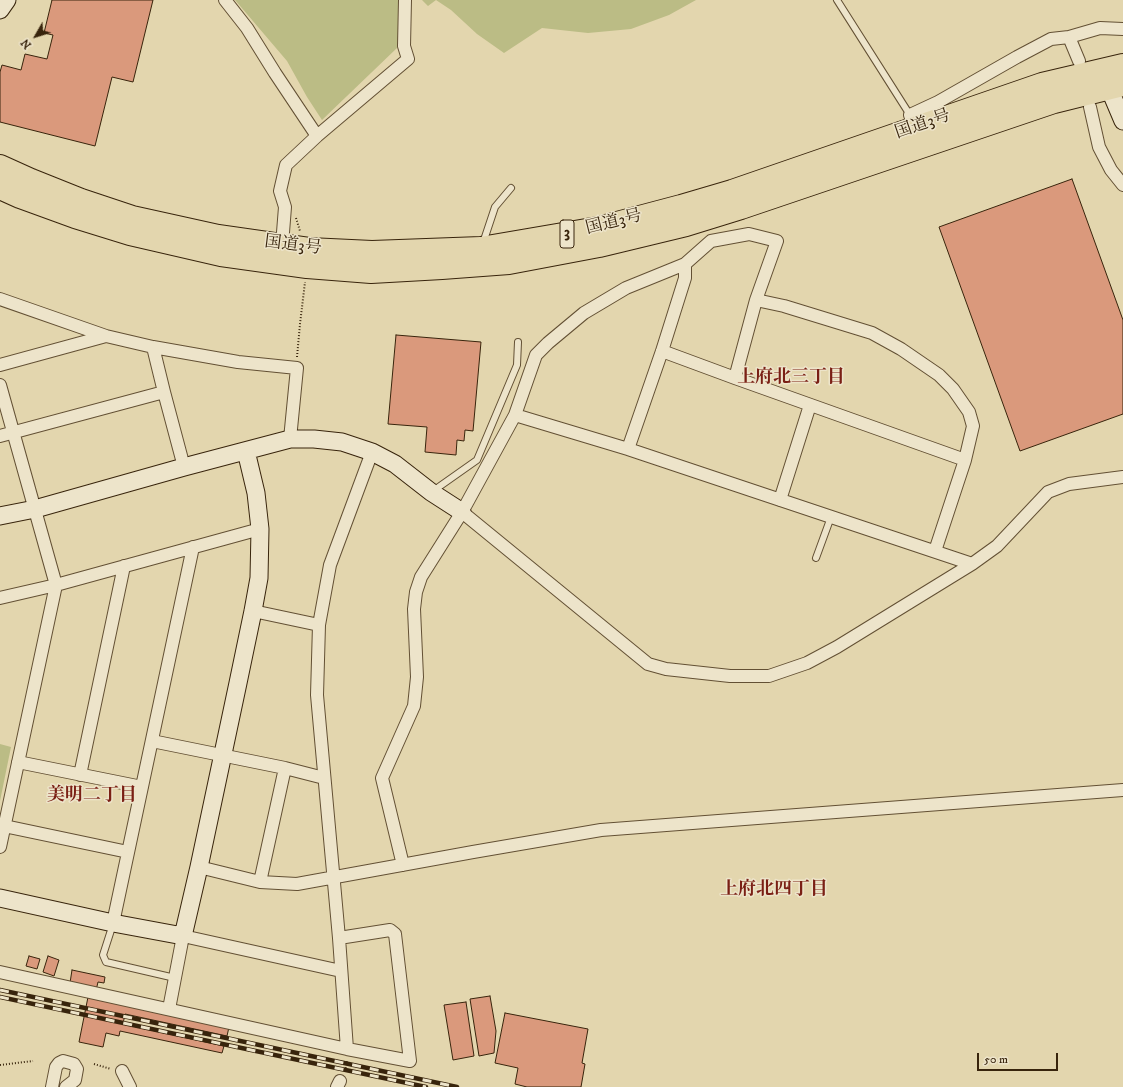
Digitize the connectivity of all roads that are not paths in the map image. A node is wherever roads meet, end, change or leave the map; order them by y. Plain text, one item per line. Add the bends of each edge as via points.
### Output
1 (7, 0) edge
2 (225, 0) edge
3 (405, 0) edge
4 (837, 0) edge
5 (0, 10) edge
6 (1123, 29) edge
7 (1069, 37) junction
8 (1079, 61) dead end
9 (1123, 65) edge
10 (1116, 87) edge
11 (1090, 107) dead end
12 (1123, 121) edge
13 (913, 122) junction
14 (317, 136) junction
15 (0, 166) edge
16 (1123, 185) edge
17 (0, 188) edge
18 (512, 188) dead end
19 (282, 245) junction
20 (481, 248) junction
21 (685, 264) junction
22 (0, 299) edge
23 (756, 300) junction
24 (106, 336) junction
25 (518, 342) dead end
26 (153, 347) junction
27 (662, 351) junction
28 (0, 365) edge
29 (735, 378) junction
30 (0, 386) edge
31 (164, 392) junction
32 (810, 405) junction
33 (515, 414) junction
34 (14, 434) junction
35 (0, 436) edge
36 (290, 439) junction
37 (628, 449) junction
38 (246, 450) junction
39 (372, 452) junction
40 (965, 460) junction
41 (184, 467) junction
42 (1123, 477) edge
43 (431, 492) junction
44 (780, 500) junction
45 (35, 509) junction
46 (462, 512) junction
47 (0, 516) edge
48 (831, 517) junction
49 (260, 529) junction
50 (193, 547) junction
51 (935, 551) junction
52 (816, 558) dead end
53 (972, 564) junction
54 (124, 566) junction
55 (56, 585) junction
56 (0, 598) edge
57 (253, 611) junction
58 (319, 625) junction
59 (152, 741) junction
60 (222, 755) junction
61 (18, 762) junction
62 (285, 768) junction
63 (80, 774) junction
64 (324, 778) junction
65 (142, 787) junction
66 (1123, 790) edge
67 (2, 825) edge
68 (0, 846) edge
69 (128, 852) junction
70 (403, 865) junction
71 (199, 868) junction
72 (333, 878) junction
73 (260, 882) junction
74 (0, 898) edge
75 (113, 923) junction
76 (183, 936) junction
77 (339, 938) junction
78 (341, 971) junction
79 (0, 972) edge
80 (175, 978) junction
81 (169, 1009) junction
82 (347, 1049) junction
83 (122, 1071) road end
84 (52, 1087) edge
85 (66, 1087) edge
86 (130, 1087) edge

1 - 5 street
2 - 14 street via 247,28
3 - 14 street via 404,46 408,59
4 - 13 lane
6 - 7 street via 1100,28
7 - 8 street
7 - 13 street via 1051,39 1017,57 938,102
9 - 13 highway, 国道3号 / 3 via 1042,84
10 - 12 street
10 - 17 highway, 国道3号 / 3 via 1054,102 693,223 599,246 509,263 371,272 307,267 222,255 74,218
11 - 16 street via 1099,147 1111,170
13 - 20 highway, 国道3号 / 3 via 732,191 681,206 598,228
14 - 19 street via 286,165 280,191 285,207
15 - 19 highway, 国道3号 / 3 via 81,200 132,217 218,236
18 - 20 lane via 495,207
19 - 20 highway, 国道3号 / 3 via 372,252
21 - 23 street via 711,242 749,234 777,241
21 - 27 street via 685,278
21 - 33 street via 620,292 584,314 548,343 536,355
22 - 24 street
23 - 29 street
23 - 40 street via 872,333 939,375 954,389 969,412 973,426
24 - 26 street
24 - 28 street
25 - 43 lane via 517,365 477,460
26 - 31 street
26 - 36 street via 238,362 297,368
27 - 29 street
27 - 37 street
29 - 32 street
30 - 34 street
31 - 34 street
31 - 41 street
32 - 40 street
32 - 44 street
33 - 37 street
33 - 46 street
34 - 35 street
34 - 45 street
36 - 38 street
36 - 39 street via 342,442
37 - 44 street
38 - 41 street
38 - 49 street via 256,493
39 - 43 street via 395,464
39 - 58 street via 330,565
40 - 51 street
41 - 45 street
42 - 53 street via 1069,484 1048,492 997,546
43 - 46 street
44 - 48 street
45 - 47 street
45 - 55 street
46 - 53 street via 648,664 666,669 730,676 769,676 807,664
46 - 70 street via 421,577 416,592 414,609 417,677 414,706 382,778
48 - 51 street
48 - 52 lane
49 - 50 street
49 - 57 street via 259,578
50 - 54 street
50 - 59 street
51 - 53 street
54 - 55 street
54 - 63 street
55 - 56 street
55 - 61 street
57 - 58 street
57 - 60 street
58 - 64 street via 317,695
59 - 60 street
59 - 65 street
60 - 62 street
60 - 71 street
61 - 63 street
61 - 67 street
62 - 64 street
62 - 73 street
63 - 65 street
64 - 72 street
65 - 69 street
66 - 70 street via 601,830
67 - 68 street
67 - 69 street
69 - 75 street
70 - 72 street
71 - 73 street
71 - 76 street
72 - 73 street via 297,884
72 - 77 street
74 - 75 street
75 - 76 street
75 - 80 lane via 103,956 106,962
76 - 78 street
76 - 80 street
77 - 78 street
77 - 82 street via 390,930 395,934 410,1060
78 - 82 street
79 - 81 street
80 - 81 street
81 - 82 street
83 - 86 street
84 - 85 street via 56,1067 63,1061 74,1064 77,1069 75,1080

